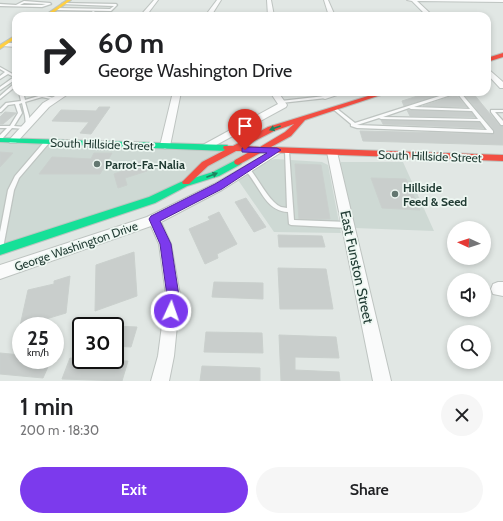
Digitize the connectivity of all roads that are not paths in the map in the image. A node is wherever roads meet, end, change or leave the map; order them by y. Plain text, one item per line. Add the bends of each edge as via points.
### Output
1 (28, 0) edge
2 (156, 0) edge
3 (219, 0) edge
4 (269, 0) edge
5 (326, 0) edge
6 (409, 0) edge
7 (413, 0) edge
8 (469, 0) edge
9 (84, 1) edge
10 (110, 1) edge
11 (24, 2) junction
12 (92, 2) dead end
13 (96, 2) dead end
14 (503, 2) edge
15 (0, 5) edge
16 (15, 6) junction
17 (59, 7) edge
18 (94, 12) edge
19 (146, 12) edge
20 (211, 12) edge
21 (270, 12) edge
22 (330, 12) edge
23 (426, 12) edge
24 (12, 39) edge
25 (12, 45) edge
26 (2, 46) edge
27 (503, 55) edge
28 (491, 59) edge
29 (0, 68) edge
30 (8, 72) junction
31 (12, 74) edge
32 (491, 74) edge
33 (1, 77) edge
34 (12, 80) edge
35 (503, 86) edge
36 (12, 88) edge
37 (0, 89) edge
38 (22, 96) edge
39 (61, 96) edge
40 (177, 96) edge
41 (277, 96) edge
42 (328, 96) edge
43 (375, 96) edge
44 (444, 96) edge
45 (461, 96) edge
46 (325, 97) joint
47 (0, 98) edge
48 (56, 99) junction
49 (23, 101) junction
50 (18, 103) junction
51 (282, 104) junction
52 (406, 108) junction
53 (336, 109) junction
54 (473, 110) junction
55 (0, 111) edge
56 (503, 111) edge
57 (27, 116) junction
58 (17, 118) junction
59 (377, 118) junction
60 (302, 120) junction
61 (481, 120) junction
62 (503, 124) edge
63 (353, 125) junction
64 (26, 126) junction
65 (0, 127) edge
66 (11, 128) junction
67 (0, 139) edge
68 (13, 141) junction
69 (47, 142) junction
70 (165, 146) junction
71 (204, 148) junction
72 (233, 149) junction
73 (257, 150) junction
74 (282, 151) junction
75 (332, 152) junction
76 (503, 158) edge
77 (247, 169) junction
78 (184, 184) junction
79 (290, 210) junction
80 (154, 219) junction
81 (3, 220) edge
82 (348, 225) junction
83 (0, 249) edge
84 (4, 271) edge
85 (0, 282) edge
86 (160, 381) edge
87 (382, 381) edge

1 - 11 lane
2 - 19 street
3 - 20 street
4 - 21 street
5 - 22 street
6 - 7 street
7 - 8 street
7 - 23 street
8 - 14 street
9 - 12 lane
9 - 17 lane
10 - 13 lane
11 - 16 lane
11 - 16 lane via 50,4
15 - 16 lane
17 - 17 lane via 110,10 116,5
17 - 18 lane
24 - 26 street
25 - 26 street
27 - 28 street
29 - 30 lane
30 - 31 lane
30 - 33 lane
32 - 35 street
34 - 37 lane
36 - 47 lane
38 - 49 lane
39 - 48 street
40 - 70 street
41 - 51 street
42 - 46 street
43 - 53 street
44 - 52 lane
45 - 54 lane
46 - 51 lane
48 - 49 lane via 42,96
48 - 64 street via 46,105
49 - 50 lane
49 - 57 lane
50 - 55 lane via 7,104
50 - 58 lane via 20,113
51 - 71 street
52 - 54 lane
52 - 59 lane
53 - 60 street
53 - 63 lane
54 - 61 lane
56 - 62 lane via 492,111
57 - 58 lane
57 - 64 lane
58 - 66 lane
59 - 61 lane
59 - 63 lane
60 -> 72 street via 271,129
60 - 73 street via 288,134
61 - 63 lane via 491,132
64 - 66 lane
64 - 68 street
65 - 66 lane
66 - 67 lane
67 - 68 street, South Hillside Street
68 - 69 street, South Hillside Street
69 - 70 street, South Hillside Street
69 - 81 lane via 17,177
70 - 71 street, South Hillside Street
71 - 72 street, South Hillside Street
72 - 73 street, South Hillside Street
72 - 78 street via 205,164
73 - 74 street, South Hillside Street
78 -> 73 street via 216,174
74 - 75 street, South Hillside Street
74 - 77 street, George Washington Drive
74 - 79 lane
75 - 76 street, South Hillside Street
75 - 82 street, East Funston Street
77 - 79 lane via 274,206
77 - 80 street, George Washington Drive via 218,187
78 - 83 street via 152,200
79 - 82 lane via 291,222
80 - 84 street, George Washington Drive
80 - 86 street via 166,244 173,296 166,356
81 - 83 lane
82 - 87 street, East Funston Street
84 - 85 street

